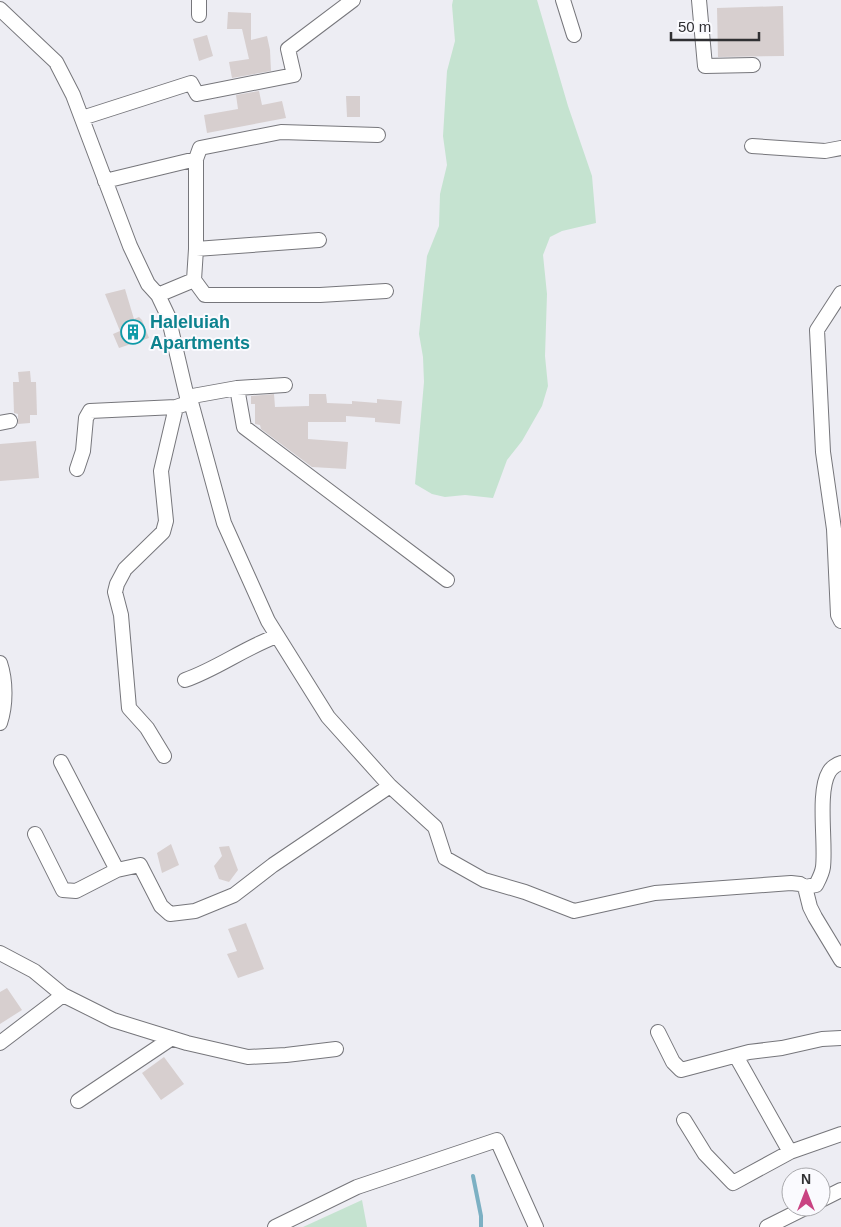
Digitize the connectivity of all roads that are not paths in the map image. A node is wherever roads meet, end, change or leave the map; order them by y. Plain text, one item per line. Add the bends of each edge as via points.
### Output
1 (199, 0) edge
2 (354, 0) edge
3 (563, 0) edge
4 (699, 0) edge
5 (0, 9) edge
6 (200, 15) dead end
7 (574, 35) dead end
8 (753, 65) dead end
9 (82, 118) junction
10 (378, 135) dead end
11 (752, 146) dead end
12 (841, 148) edge
13 (196, 159) junction
14 (105, 181) junction
15 (319, 240) dead end
16 (196, 249) junction
17 (194, 280) junction
18 (386, 291) dead end
19 (841, 293) edge
20 (158, 296) junction
21 (285, 385) dead end
22 (237, 388) junction
23 (189, 400) junction
24 (176, 407) junction
25 (77, 469) dead end
26 (447, 580) dead end
27 (841, 621) edge
28 (276, 636) junction
29 (0, 663) edge
30 (185, 680) dead end
31 (0, 723) edge
32 (164, 756) dead end
33 (61, 762) dead end
34 (841, 763) edge
35 (390, 786) junction
36 (35, 834) dead end
37 (117, 870) junction
38 (805, 887) junction
39 (0, 953) edge
40 (841, 960) edge
41 (62, 995) junction
42 (658, 1032) dead end
43 (172, 1038) junction
44 (841, 1038) edge
45 (0, 1043) edge
46 (336, 1049) dead end
47 (736, 1056) junction
48 (78, 1101) dead end
49 (684, 1120) dead end
50 (841, 1134) edge
51 (790, 1152) junction
52 (787, 1217) edge
53 (275, 1227) edge
54 (536, 1227) edge
55 (767, 1227) edge

1 - 6 street
2 - 9 street via 288,49 294,75 197,94 191,83
3 - 7 street
4 - 8 street via 705,66
5 - 9 street via 56,62
9 - 14 street
10 - 13 street via 281,132 200,148
11 - 12 street via 825,151
13 - 14 street
13 - 16 street
14 - 20 street via 130,246 148,284
15 - 16 street
16 - 17 street
17 - 18 street via 205,295 320,295
17 - 20 street
19 - 27 street via 817,330 823,452 833,520 838,615
20 - 23 street via 168,316
21 - 22 street
22 - 23 street
22 - 26 street via 244,427
23 - 24 street
23 - 28 street via 224,523
24 - 25 street via 90,411
24 - 32 street via 161,471 166,521 163,532 126,569 115,592 121,615 129,708 148,728
28 - 30 street
28 - 35 street via 328,717
29 - 31 street via 4,705
33 - 37 street
34 - 38 street via 829,771 825,782 821,876 816,885
35 - 37 street via 234,895 195,911 170,914 161,906 140,865
35 - 38 street via 435,827 445,858 484,880 574,912 655,893 790,883
36 - 37 street via 63,890 76,891
38 - 40 street via 815,917
39 - 41 street via 34,971
41 - 43 street via 113,1020
41 - 45 street
42 - 47 street via 673,1062 681,1070
43 - 46 street via 248,1057
43 - 48 street
44 - 47 street
47 - 51 street
49 - 51 street via 705,1154 733,1183
50 - 51 street
52 - 55 street
53 - 54 street via 357,1187 497,1140

